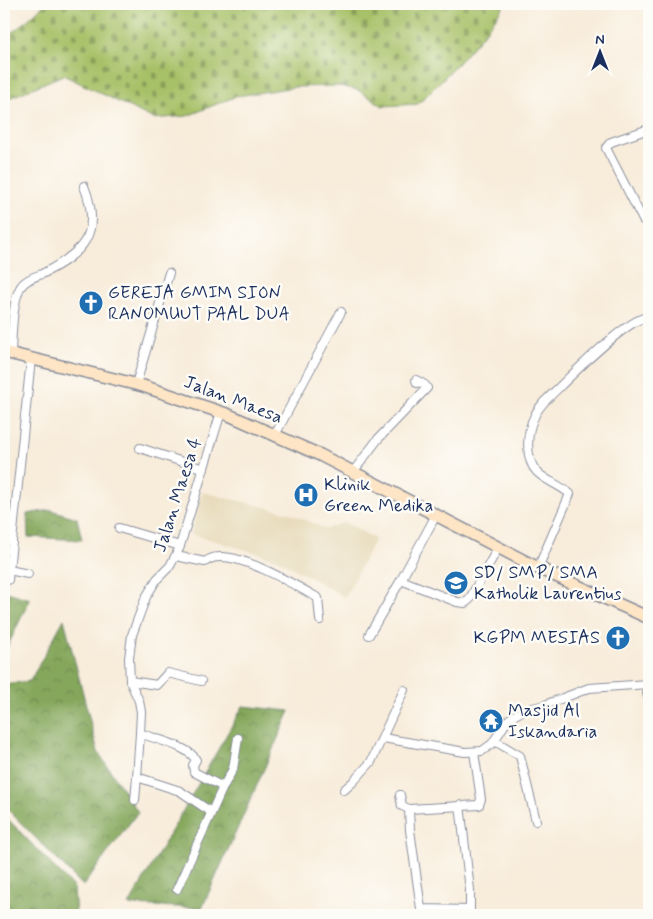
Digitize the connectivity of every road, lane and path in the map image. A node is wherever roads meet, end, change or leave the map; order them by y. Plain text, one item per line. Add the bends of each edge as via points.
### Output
1 (649, 129) edge
2 (84, 186) dead end
3 (649, 224) edge
4 (169, 273) dead end
5 (341, 312) dead end
6 (649, 317) edge
7 (7, 353) edge
8 (31, 359) junction
9 (417, 383) dead end
10 (136, 384) junction
11 (221, 412) junction
12 (275, 435) junction
13 (140, 448) dead end
14 (204, 469) junction
15 (353, 472) junction
16 (436, 515) junction
17 (118, 528) dead end
18 (8, 535) edge
19 (180, 546) junction
20 (498, 548) junction
21 (176, 556) junction
22 (538, 568) junction
23 (8, 570) junction
24 (28, 574) dead end
25 (401, 580) junction
26 (4, 582) edge
27 (649, 618) edge
28 (320, 620) dead end
29 (368, 634) dead end
30 (130, 681) junction
31 (201, 681) dead end
32 (649, 684) edge
33 (404, 690) dead end
34 (649, 697) edge
35 (140, 733) junction
36 (238, 738) dead end
37 (383, 738) junction
38 (495, 740) junction
39 (474, 752) junction
40 (137, 777) junction
41 (223, 787) junction
42 (344, 790) dead end
43 (400, 795) dead end
44 (135, 800) dead end
45 (460, 806) junction
46 (409, 809) junction
47 (211, 812) junction
48 (536, 821) dead end
49 (177, 889) dead end
50 (470, 913) edge

1 - 3 street via 611,142 606,148 643,220
2 - 7 street via 92,217 84,242 69,259 24,282 16,300
4 - 10 street
5 - 12 street
6 - 22 street via 637,319 615,336 544,402 535,415 530,431 531,462 537,472 570,494
7 - 8 street, Jalan Maesa
8 - 10 street, Jalan Maesa
8 - 18 street via 18,481
9 - 15 street via 416,380 425,385 425,390 378,439
10 - 11 street, Jalan Maesa
11 - 12 street, Jalan Maesa
11 - 14 street, Jalan Maesa 4
12 - 15 street, Jalan Maesa
13 - 14 street
14 - 19 street, Jalan Maesa 4
15 - 16 street, Jalan Maesa
16 - 20 street, Jalan Maesa
16 - 25 street
17 - 19 street
18 - 23 street
19 - 21 street, Jalan Maesa 4
20 - 22 street, Jalan Maesa
20 - 25 street via 465,603
21 - 28 street via 204,562 219,557 246,561 318,598
21 - 30 street, Jalan Maesa 4 via 157,578 142,607 132,635
22 - 27 street, Jalan Maesa
23 - 24 street
23 - 26 street via 8,580
25 - 29 street
30 - 31 street via 157,685 168,673
30 - 35 street, Jalan Maesa 4 via 139,701
32 - 34 street
32 - 38 street via 589,688 524,710 507,721
33 - 37 street
35 - 40 street, Jalan Maesa 4
35 - 41 street via 193,755 196,760 194,772
36 - 41 street via 233,769
37 - 39 street
37 - 42 street via 371,762
38 - 39 street via 482,751
38 - 48 street via 521,758
39 - 45 street via 481,802 476,806
40 - 44 street, Jalan Maesa 4
40 - 47 street via 180,792
41 - 47 street
43 - 46 street via 402,806
45 - 46 street
45 - 50 street
46 - 50 street via 420,909
47 - 49 street

